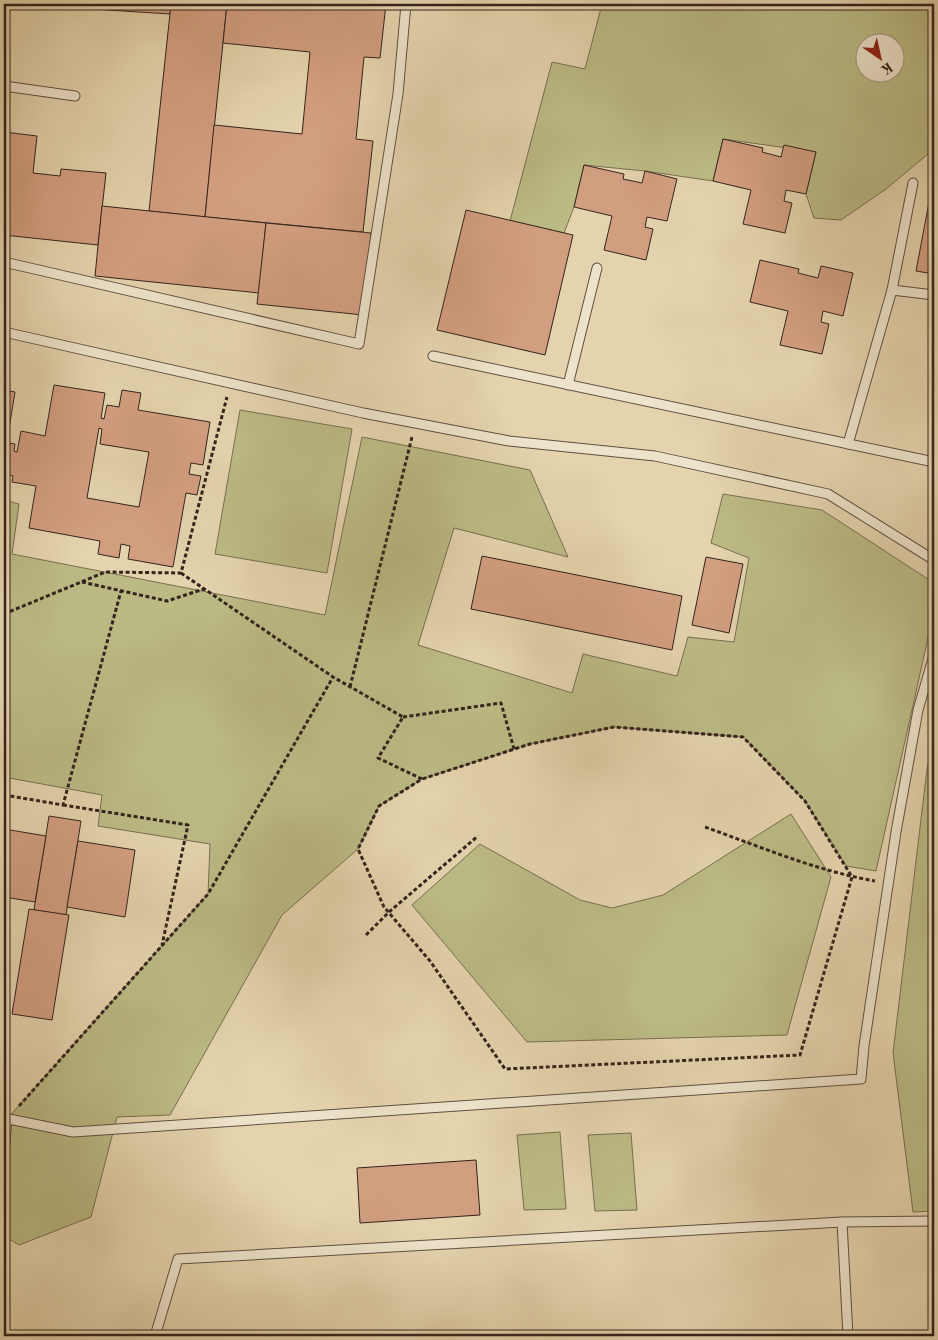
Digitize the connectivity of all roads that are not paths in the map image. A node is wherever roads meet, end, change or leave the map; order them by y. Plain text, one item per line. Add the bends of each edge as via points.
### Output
1 (406, 4) edge
2 (4, 86) edge
3 (75, 96) dead end
4 (913, 183) dead end
5 (4, 262) edge
6 (597, 268) dead end
7 (892, 290) junction
8 (934, 295) edge
9 (4, 332) edge
10 (433, 356) dead end
11 (568, 385) junction
12 (848, 444) junction
13 (934, 462) edge
14 (934, 560) edge
15 (934, 655) edge
16 (6, 1119) edge
17 (4, 1152) edge
18 (934, 1220) edge
19 (842, 1222) junction
20 (156, 1336) edge
21 (848, 1336) edge

1 - 5 lane via 398,94 359,344
2 - 3 lane
4 - 7 lane
6 - 11 lane
7 - 8 lane
7 - 12 lane
9 - 14 lane via 363,414 509,441 655,456 828,494
10 - 11 lane
11 - 12 lane
12 - 13 lane
15 - 16 lane via 918,710 896,832 861,1080 73,1132
16 - 17 lane
18 - 19 lane
19 - 20 lane via 178,1259
19 - 21 lane

